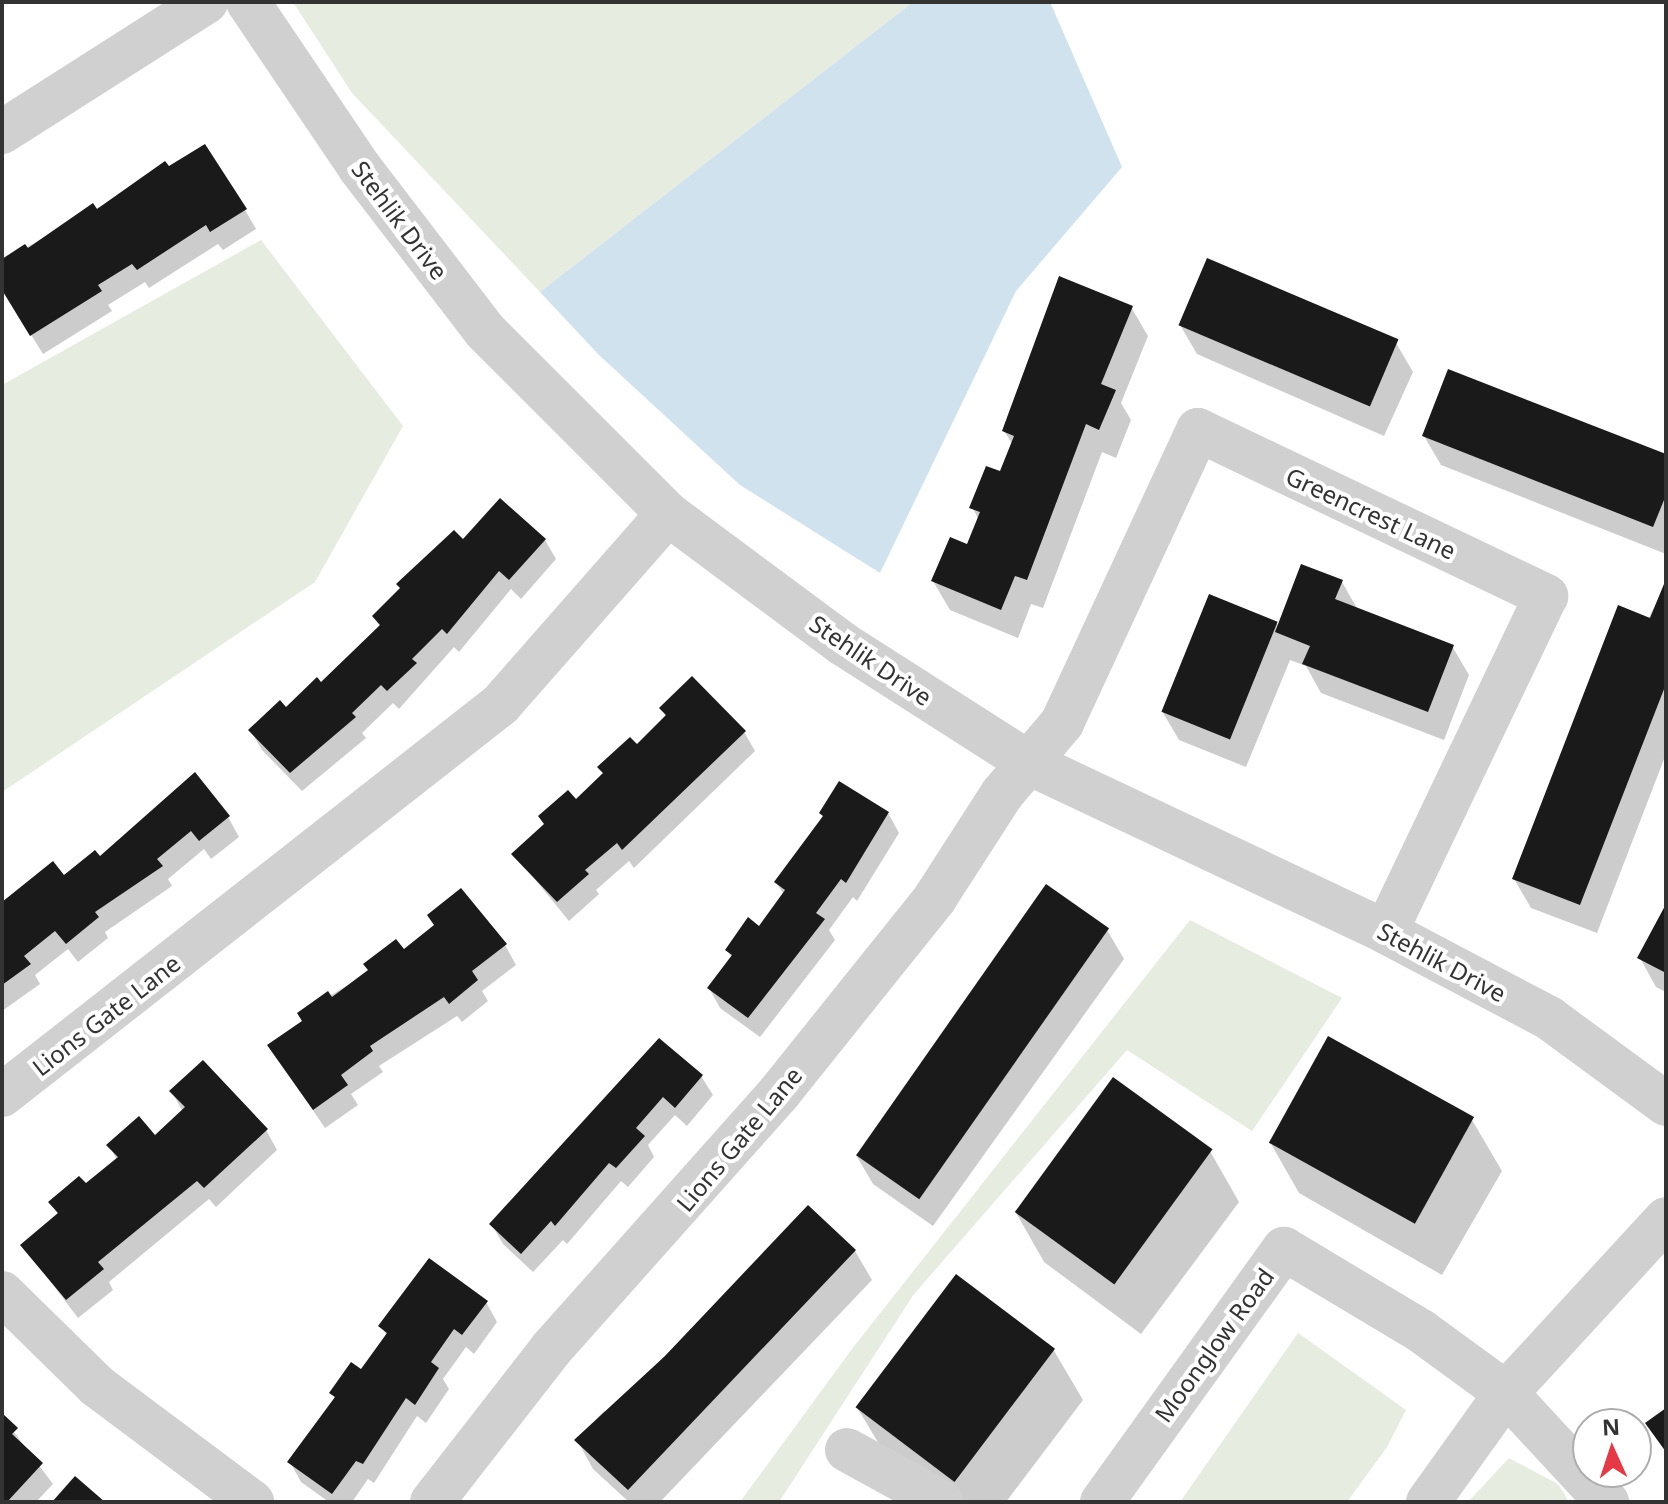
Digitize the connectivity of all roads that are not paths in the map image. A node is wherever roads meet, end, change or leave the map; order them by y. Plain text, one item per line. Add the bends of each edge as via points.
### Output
1 (206, 2) edge
2 (248, 2) edge
3 (2, 132) edge
4 (668, 514) junction
5 (1031, 764) junction
6 (1386, 932) junction
7 (2, 1095) edge
8 (1666, 1104) edge
9 (1666, 1219) edge
10 (2, 1293) edge
11 (1506, 1393) junction
12 (847, 1450) dead end
13 (252, 1502) edge
14 (432, 1502) edge
15 (942, 1502) edge
16 (1102, 1502) edge
17 (1428, 1502) edge
18 (1607, 1502) edge

1 - 3 street
2 - 4 street, Stehlik Drive via 360,168 485,331
4 - 5 street, Stehlik Drive via 843,644
4 - 7 street, Lions Gate Lane via 500,705
5 - 6 street, Stehlik Drive
5 - 6 street, Greencrest Lane via 1062,723 1198,430 1546,596
5 - 14 street, Lions Gate Lane via 1002,794 935,898 779,1093 551,1349
6 - 8 street, Stehlik Drive via 1549,1018
9 - 11 street
10 - 13 street via 97,1386
11 - 16 street, Moonglow Road via 1421,1331 1284,1249
11 - 17 street
11 - 18 street
12 - 15 street

